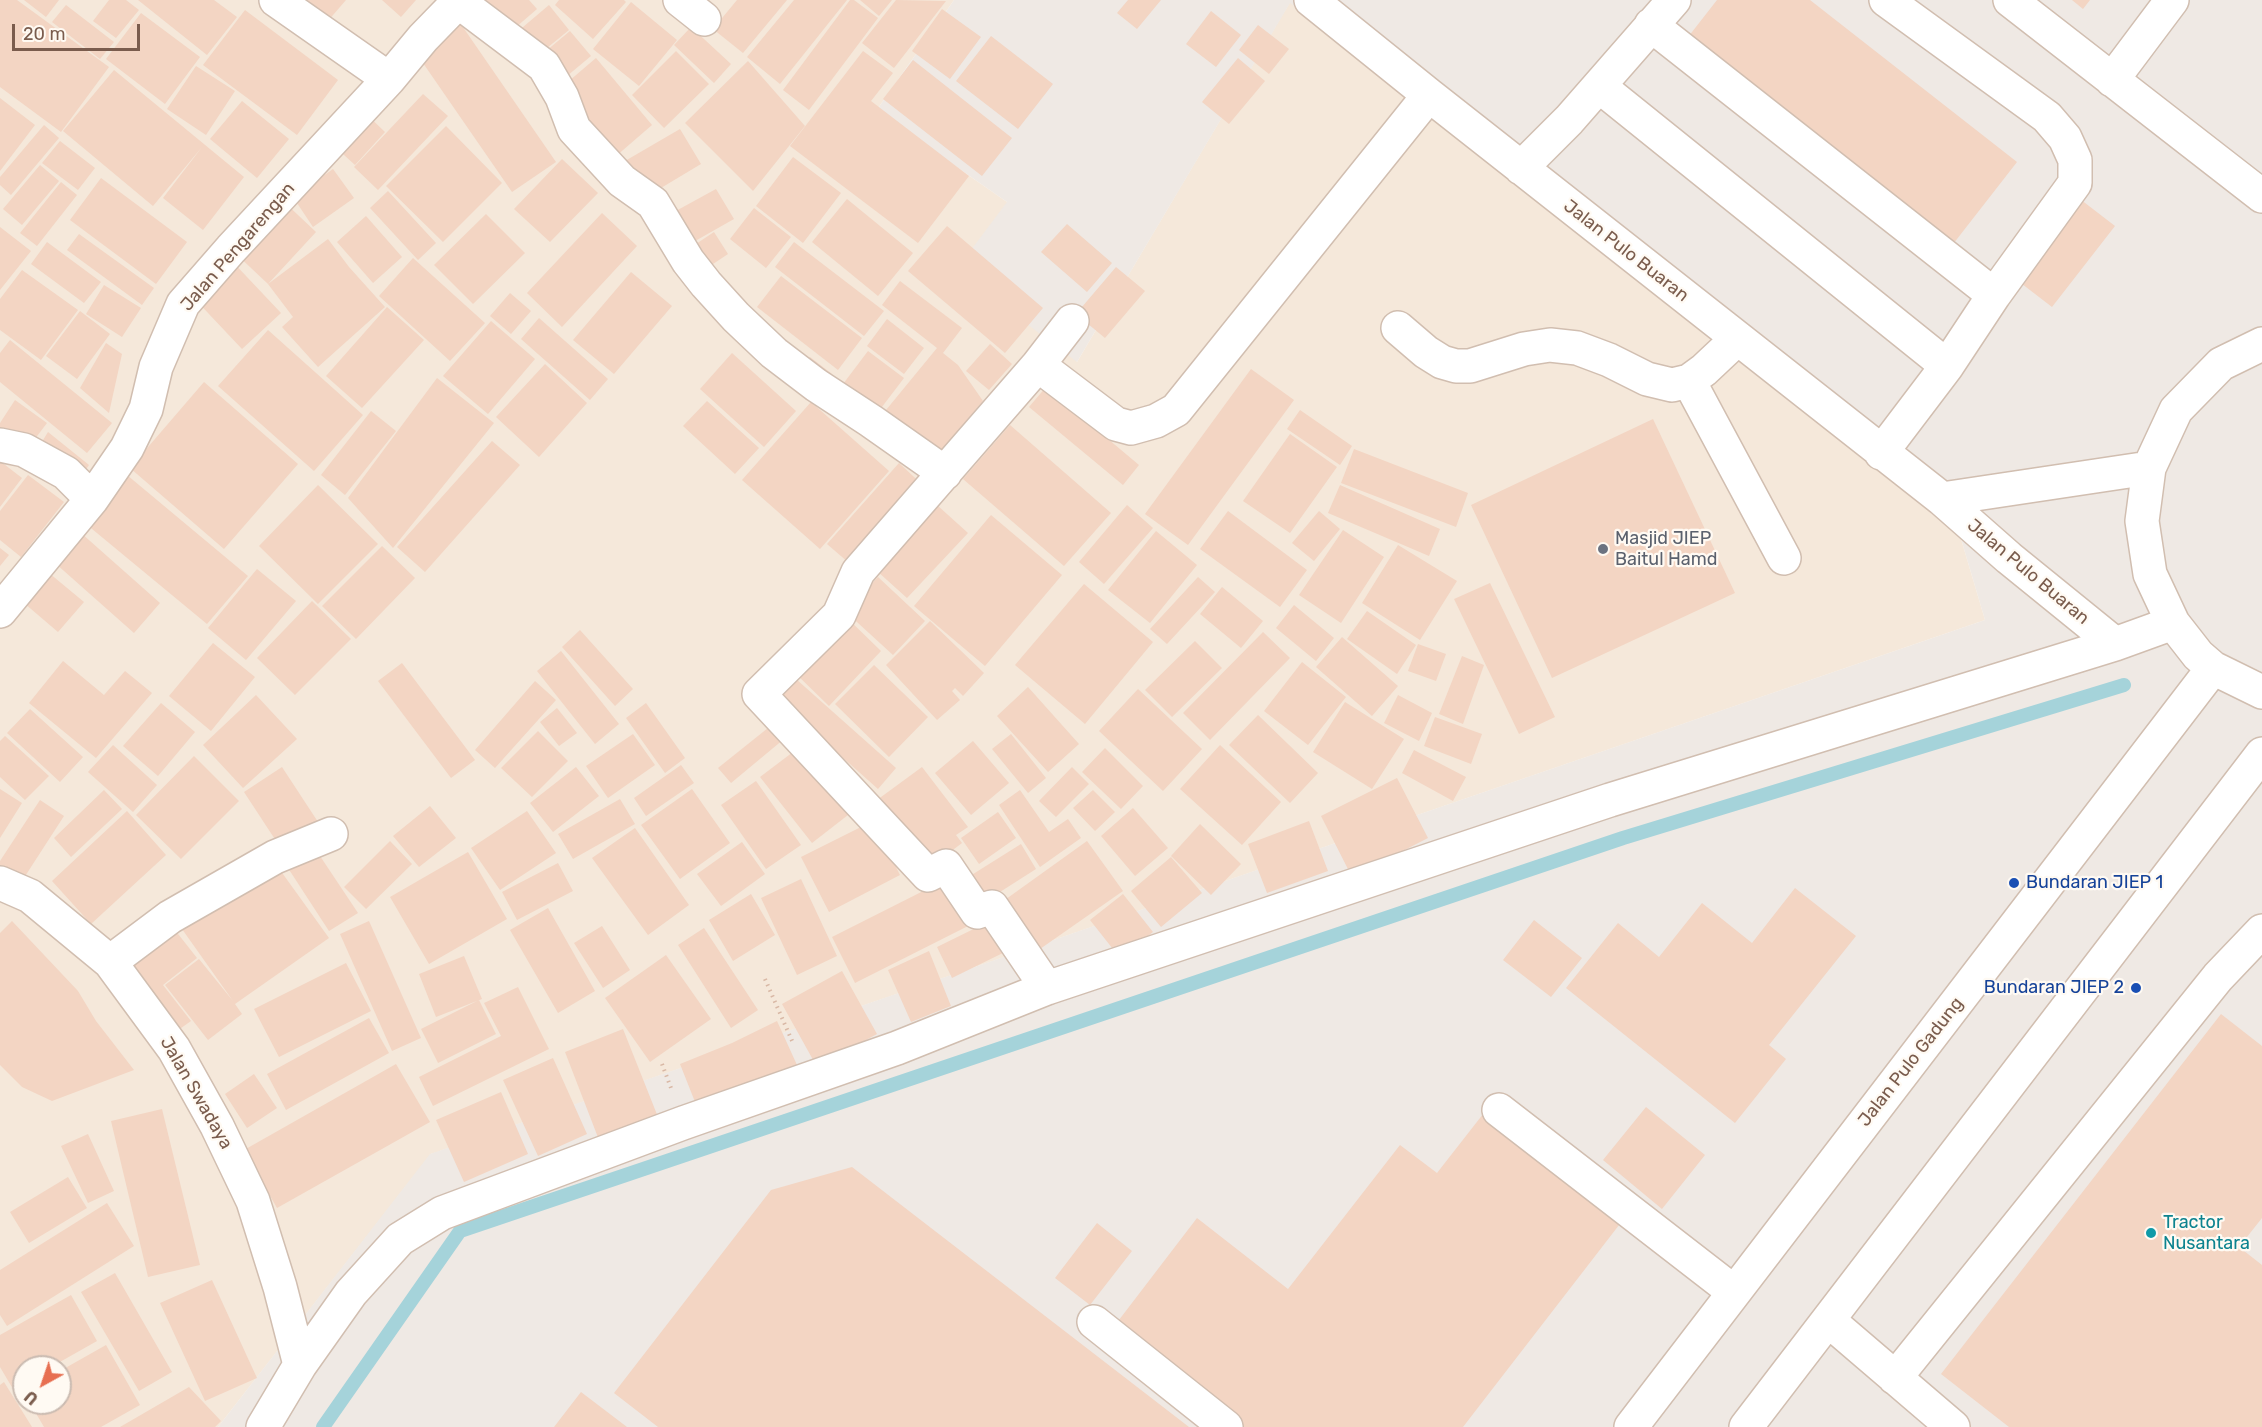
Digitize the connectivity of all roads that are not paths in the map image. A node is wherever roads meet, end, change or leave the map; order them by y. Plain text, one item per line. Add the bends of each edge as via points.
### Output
1 (276, 0) edge
2 (1311, 0) edge
3 (1674, 0) edge
4 (1886, 0) edge
5 (2010, 0) edge
6 (2172, 0) edge
7 (460, 1) edge
8 (1651, 25) junction
9 (389, 79) junction
10 (2112, 80) junction
11 (1599, 86) junction
12 (1429, 95) junction
13 (1521, 168) junction
14 (2262, 196) edge
15 (1994, 295) junction
16 (1072, 321) dead end
17 (1398, 328) dead end
18 (1737, 339) junction
19 (2262, 344) edge
20 (1038, 365) junction
21 (1947, 366) junction
22 (1689, 381) junction
23 (0, 445) edge
24 (1881, 453) junction
25 (2149, 468) junction
26 (945, 473) junction
27 (92, 499) junction
28 (1942, 499) junction
29 (1784, 558) dead end
30 (0, 611) edge
31 (2172, 623) junction
32 (2115, 644) junction
33 (2213, 668) junction
34 (2262, 692) edge
35 (2262, 754) edge
36 (331, 834) dead end
37 (0, 883) edge
38 (2262, 931) edge
39 (110, 962) junction
40 (1047, 988) junction
41 (1499, 1110) dead end
42 (1734, 1292) junction
43 (1828, 1320) junction
44 (1094, 1322) dead end
45 (300, 1365) junction
46 (1895, 1378) junction
47 (263, 1427) edge
48 (1226, 1427) edge
49 (1631, 1427) edge
50 (1746, 1427) edge
51 (1953, 1427) edge

1 - 9 street
2 - 12 street, Jalan Pulo Buaran
3 - 8 street
4 - 15 street via 2047,117 2065,138 2074,160 2074,183
5 - 10 street
6 - 10 street
7 - 9 street, Jalan Pengarengan
7 - 26 street via 544,66 574,129 622,181 653,203 688,261 736,317 816,385
8 - 11 street
8 - 15 street
9 - 27 street, Jalan Pengarengan via 183,304 156,367 146,410 127,448
10 - 14 street
11 - 13 street
11 - 21 street
12 - 13 street, Jalan Pulo Buaran
12 - 20 street via 1176,410 1156,422 1131,428 1116,424
13 - 18 street, Jalan Pulo Buaran
15 - 21 street
16 - 20 street
17 - 22 street via 1434,357 1456,366 1470,366 1550,345 1577,348 1647,379 1672,385
18 - 22 street
18 - 24 street, Jalan Pulo Buaran
19 - 25 street via 2221,364 2176,410
20 - 26 street
21 - 24 street
22 - 29 street
23 - 27 street via 24,450 66,473
24 - 28 street, Jalan Pulo Buaran
25 - 28 street, Jalan Pulo Buaran
25 - 31 street via 2142,521 2150,574
26 - 40 street via 858,572 839,615 759,694 928,875 946,866 977,912 992,907
27 - 30 street, Jalan Pengarengan
28 - 32 street, Jalan Pulo Buaran
31 - 32 street
31 - 33 street
32 - 40 street via 1610,800
33 - 34 street
33 - 42 street, Jalan Pulo Gadung
35 - 43 street
36 - 39 street via 275,857 170,917
37 - 39 street, Jalan Swadaya via 30,896
38 - 46 street via 2218,977
39 - 45 street, Jalan Swadaya via 174,1050 248,1190 280,1287
40 - 45 street via 897,1048 442,1213 400,1239 376,1263
41 - 42 street
42 - 49 street, Jalan Pulo Gadung
43 - 46 street
43 - 50 street
44 - 48 street
45 - 47 street
46 - 51 street

